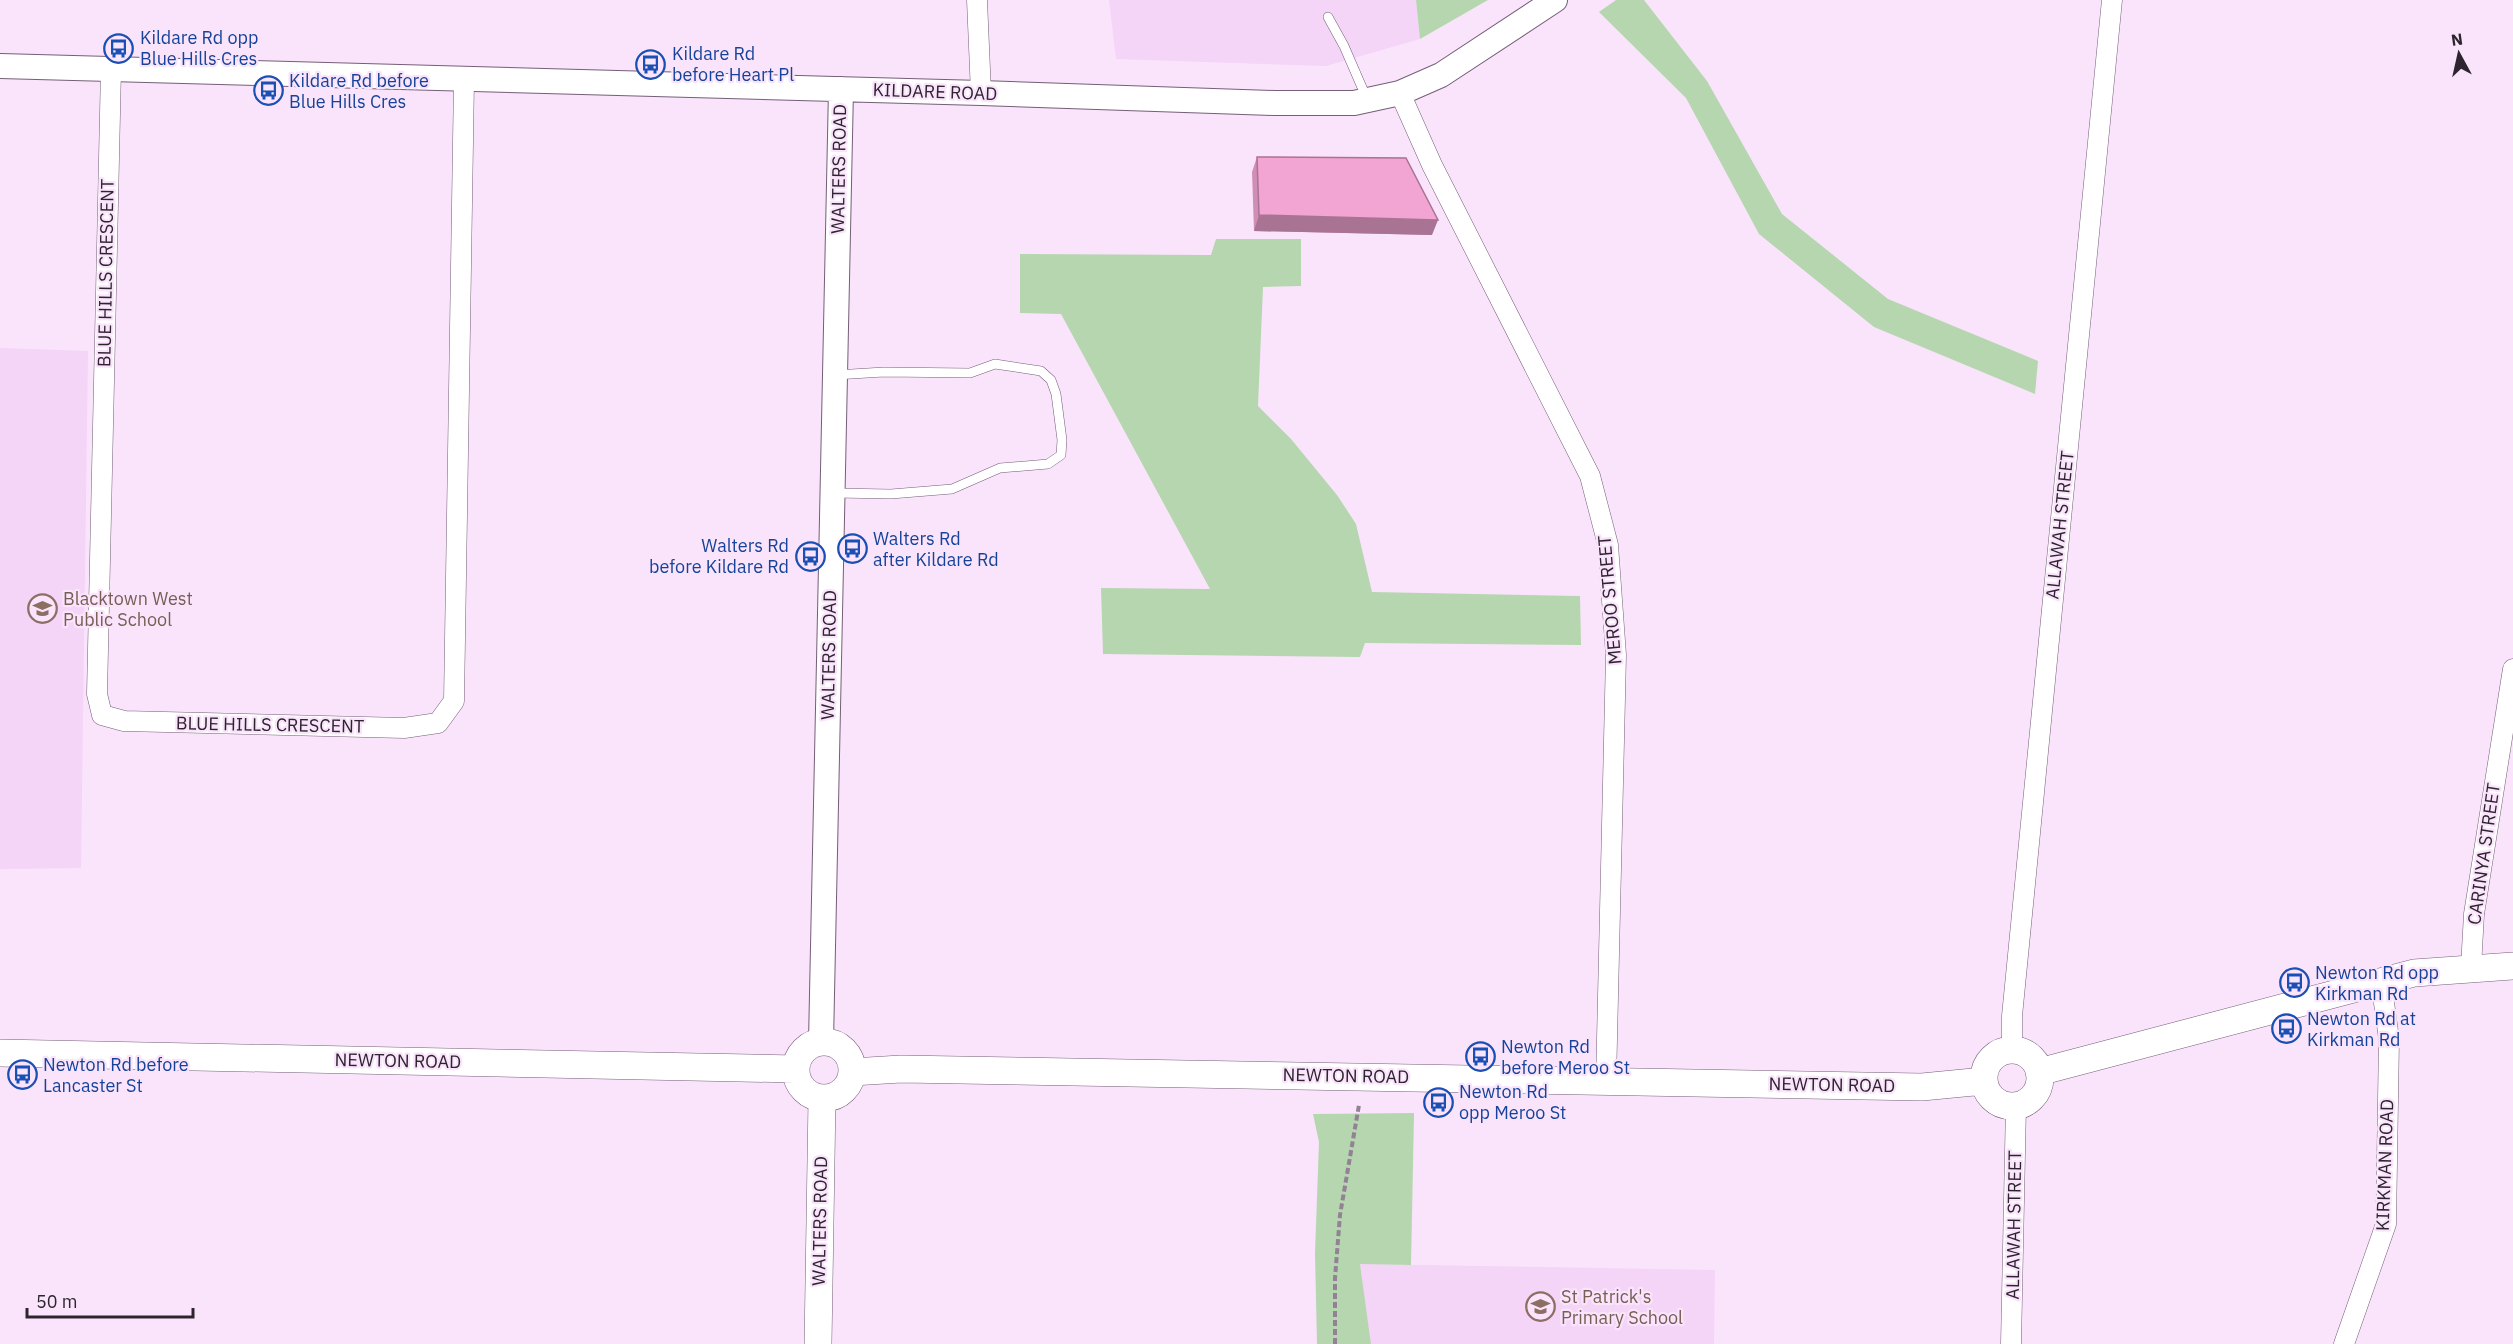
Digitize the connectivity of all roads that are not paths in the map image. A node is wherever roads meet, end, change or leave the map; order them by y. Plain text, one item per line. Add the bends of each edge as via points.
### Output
1 (977, 0) edge
2 (1555, 0) edge
3 (2112, 0) edge
4 (1328, 17) dead end
5 (0, 66) edge
6 (111, 69) junction
7 (464, 80) junction
8 (841, 89) junction
9 (981, 93) junction
10 (1400, 93) junction
11 (1368, 100) junction
12 (835, 375) junction
13 (832, 493) junction
14 (2513, 669) edge
15 (2513, 966) edge
16 (2471, 967) junction
17 (2381, 981) junction
18 (821, 1042) junction
19 (2012, 1050) junction
20 (0, 1053) edge
21 (795, 1069) junction
22 (852, 1072) junction
23 (2039, 1072) junction
24 (1984, 1081) junction
25 (1606, 1082) junction
26 (822, 1099) junction
27 (2016, 1105) junction
28 (818, 1344) edge
29 (2012, 1344) edge
30 (2344, 1344) edge

1 - 9 street
2 - 10 street, KILDARE ROAD via 1441,75
3 - 19 street, ALLAWAH STREET via 2032,804
4 - 11 lane
5 - 6 street, KILDARE ROAD
6 - 7 street, KILDARE ROAD
6 - 7 street, BLUE HILLS CRESCENT via 97,694 102,714 124,721 404,728 438,723 454,701
7 - 8 street, KILDARE ROAD
8 - 9 street, KILDARE ROAD
8 - 12 street, WALTERS ROAD
9 - 11 street, KILDARE ROAD via 1274,103
10 - 11 street, KILDARE ROAD
10 - 25 street, MEROO STREET via 1432,165 1590,476 1608,545 1616,655
12 - 13 street, WALTERS ROAD
12 - 13 lane via 970,373 995,364 1041,371 1051,380 1056,394 1062,440 1061,455 1048,464 1000,468 952,489
13 - 18 street, WALTERS ROAD
14 - 16 street, CARINYA STREET via 2474,914
15 - 16 main road
16 - 17 main road
17 - 23 main road
17 - 30 street, KIRKMAN ROAD via 2389,1039 2386,1224
18 - 21 main road via 800,1053
18 - 22 main road via 844,1050
19 - 23 main road via 2029,1056
19 - 24 main road via 1988,1063
20 - 21 main road, NEWTON ROAD
21 - 26 main road via 800,1086
22 - 25 main road, NEWTON ROAD via 913,1069
22 - 26 main road via 846,1089
23 - 27 main road via 2034,1095
24 - 25 main road, NEWTON ROAD via 1922,1087
24 - 27 main road via 1996,1101
26 - 28 main road, WALTERS ROAD
27 - 29 street, ALLAWAH STREET

